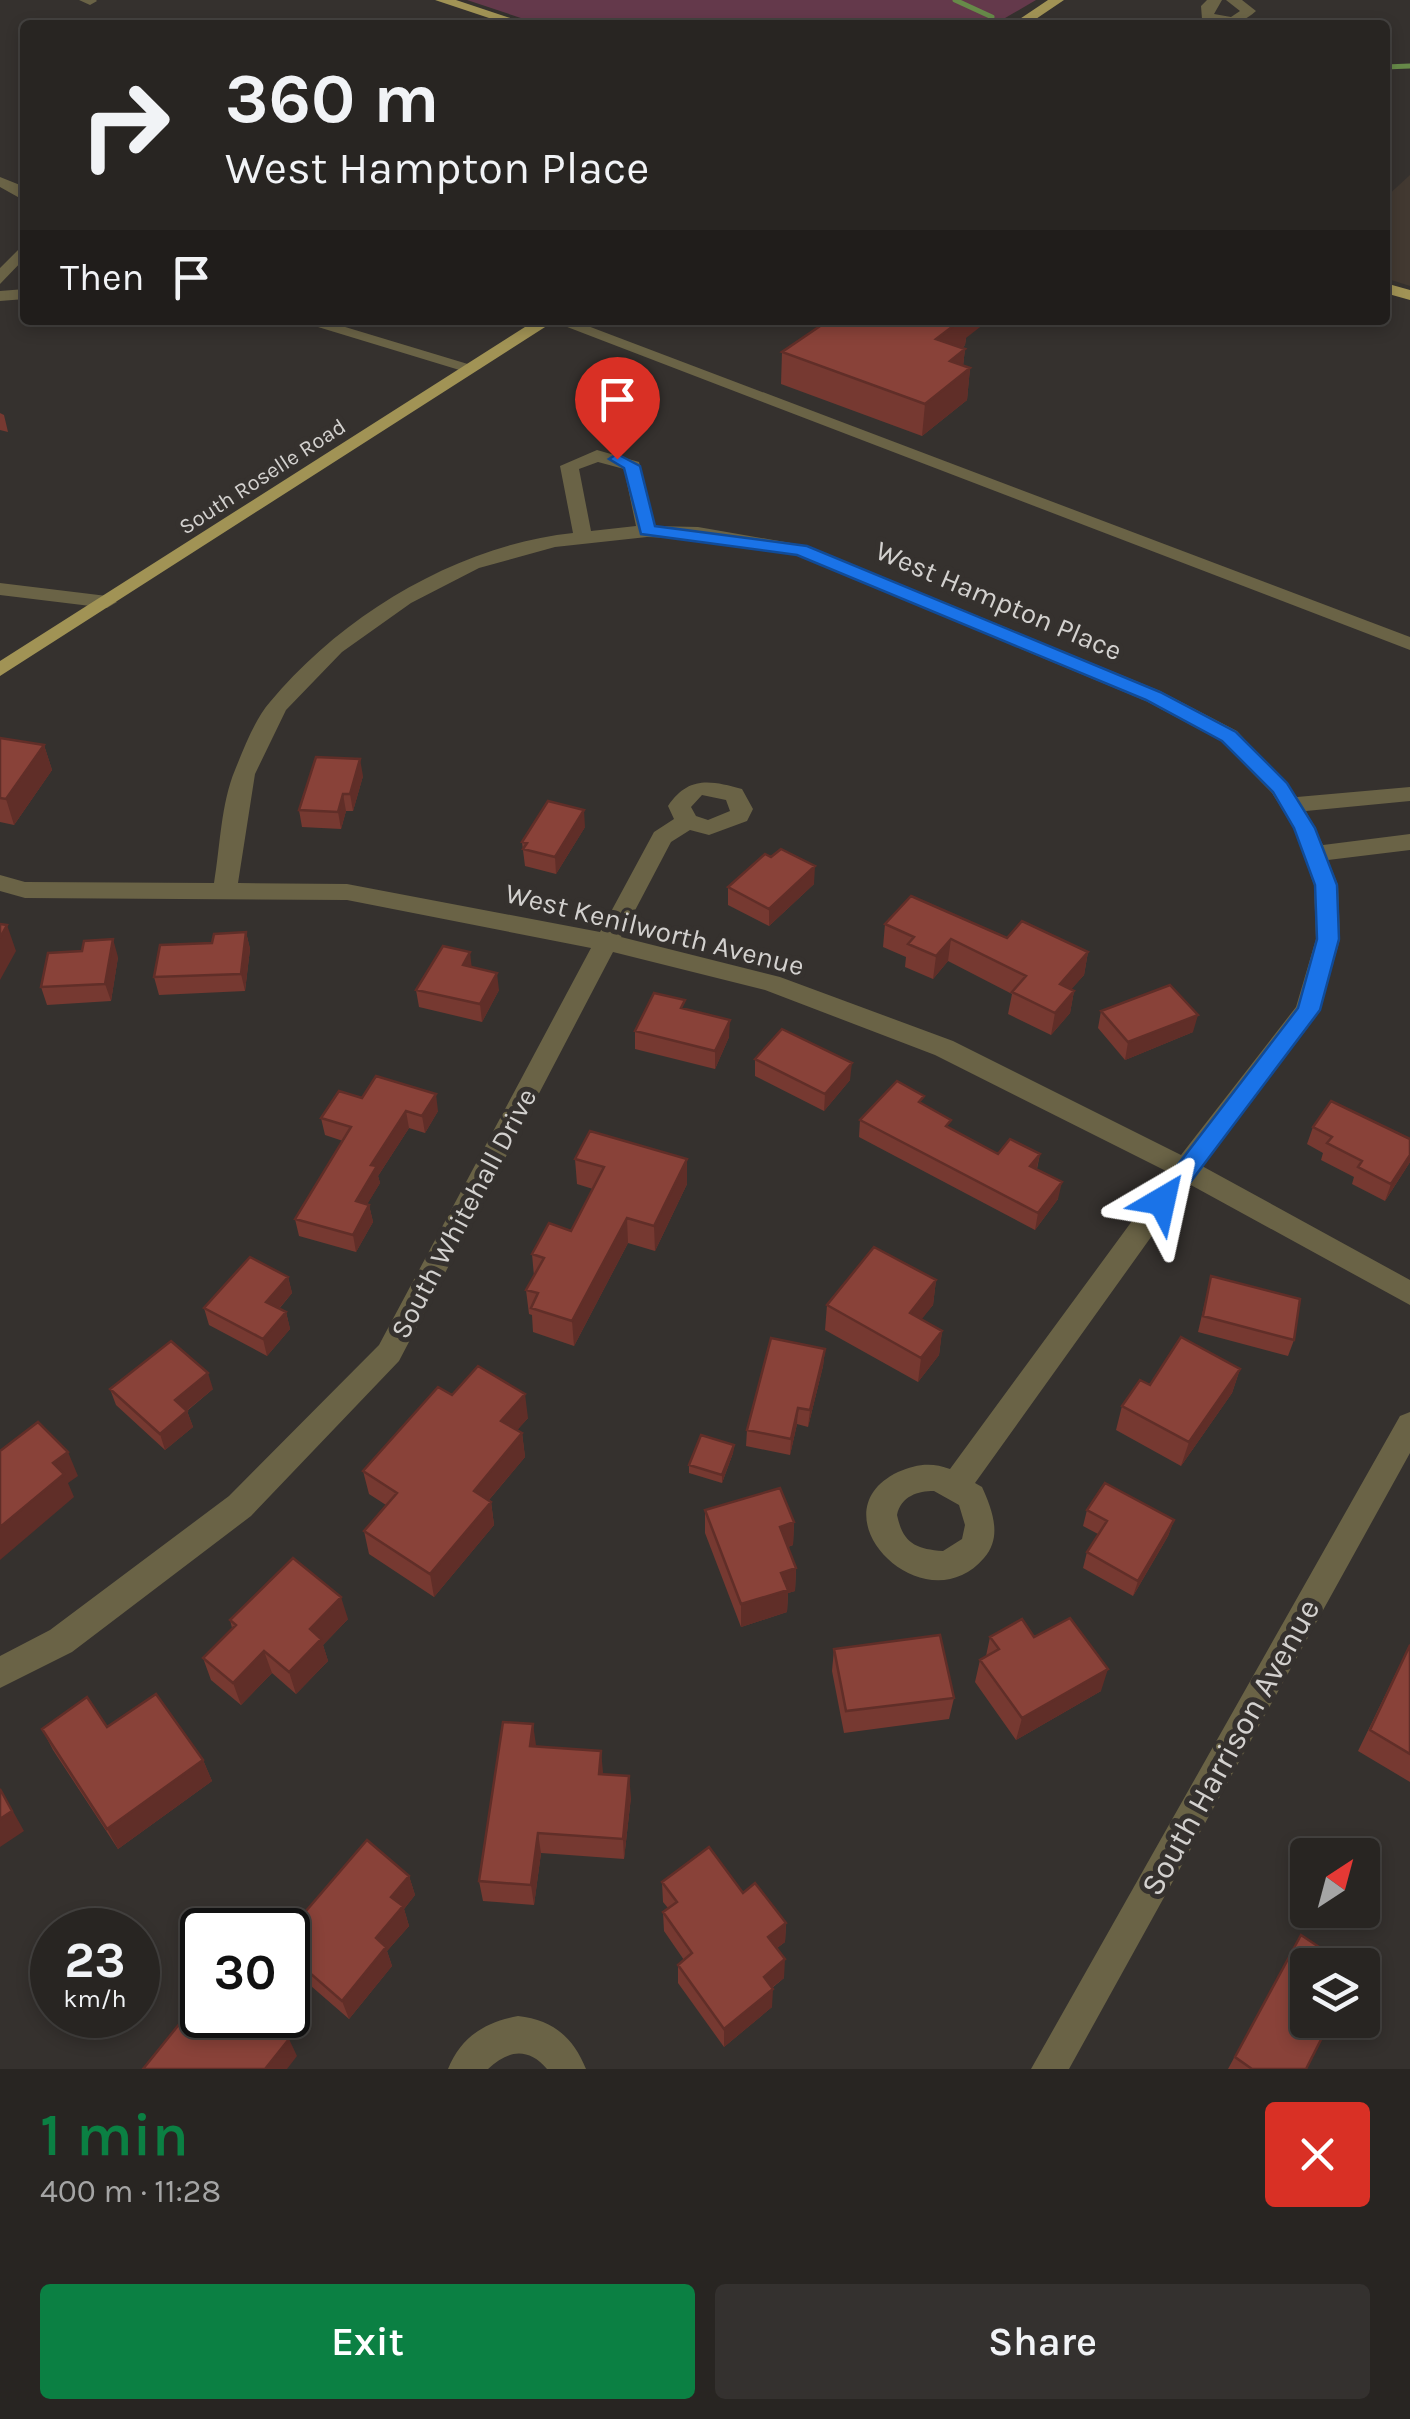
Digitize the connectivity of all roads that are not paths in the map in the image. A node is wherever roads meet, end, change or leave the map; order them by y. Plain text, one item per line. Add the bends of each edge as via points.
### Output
1 (445, 0) edge
2 (1057, 0) edge
3 (1215, 0) edge
4 (1233, 0) edge
5 (508, 20) edge
6 (1026, 20) edge
7 (1224, 20) edge
8 (1235, 20) edge
9 (20, 254) edge
10 (0, 279) edge
11 (321, 325) edge
12 (540, 325) edge
13 (570, 325) edge
14 (472, 368) junction
15 (647, 531) junction
16 (583, 537) junction
17 (0, 589) edge
18 (107, 602) junction
19 (1410, 644) edge
20 (0, 670) edge
21 (1410, 794) edge
22 (1290, 804) junction
23 (687, 821) dead end
24 (1410, 842) edge
25 (1314, 854) junction
26 (0, 884) edge
27 (225, 890) junction
28 (606, 942) junction
29 (1185, 1170) junction
30 (1410, 1294) edge
31 (1410, 1425) edge
32 (956, 1485) dead end
33 (0, 1672) edge
34 (466, 2069) edge
35 (568, 2069) edge
36 (1049, 2069) edge

1 - 5 main road
2 - 6 main road
3 - 7 street via 1207,16
4 - 8 street via 1249,12
9 - 10 street
11 - 14 street
12 - 14 main road, South Roselle Road
13 - 19 street
14 - 18 main road, South Roselle Road
15 - 16 street, West Hampton Place
15 - 16 street via 632,466 597,456 569,466
15 - 22 street, West Hampton Place via 801,550 1153,696 1229,736
16 - 27 street, West Hampton Place via 472,564 404,599 336,648 277,707 244,774
17 - 18 street
18 - 20 main road, South Roselle Road
21 - 22 street
22 - 25 street, West Hampton Place
23 - 28 street, South Whitehall Drive via 662,837
24 - 25 street
25 - 29 street, West Hampton Place via 1326,885 1328,939 1308,1010
26 - 27 street, West Kenilworth Avenue via 25,890
27 - 28 street, West Kenilworth Avenue via 346,892
28 - 29 street, West Kenilworth Avenue via 771,983 944,1048
28 - 33 street, South Whitehall Drive via 390,1353 240,1506 61,1641
29 - 30 street, West Kenilworth Avenue
29 - 32 street, West Hampton Place
31 - 36 street, South Harrison Avenue
34 - 35 street via 492,2039 514,2032 554,2046

